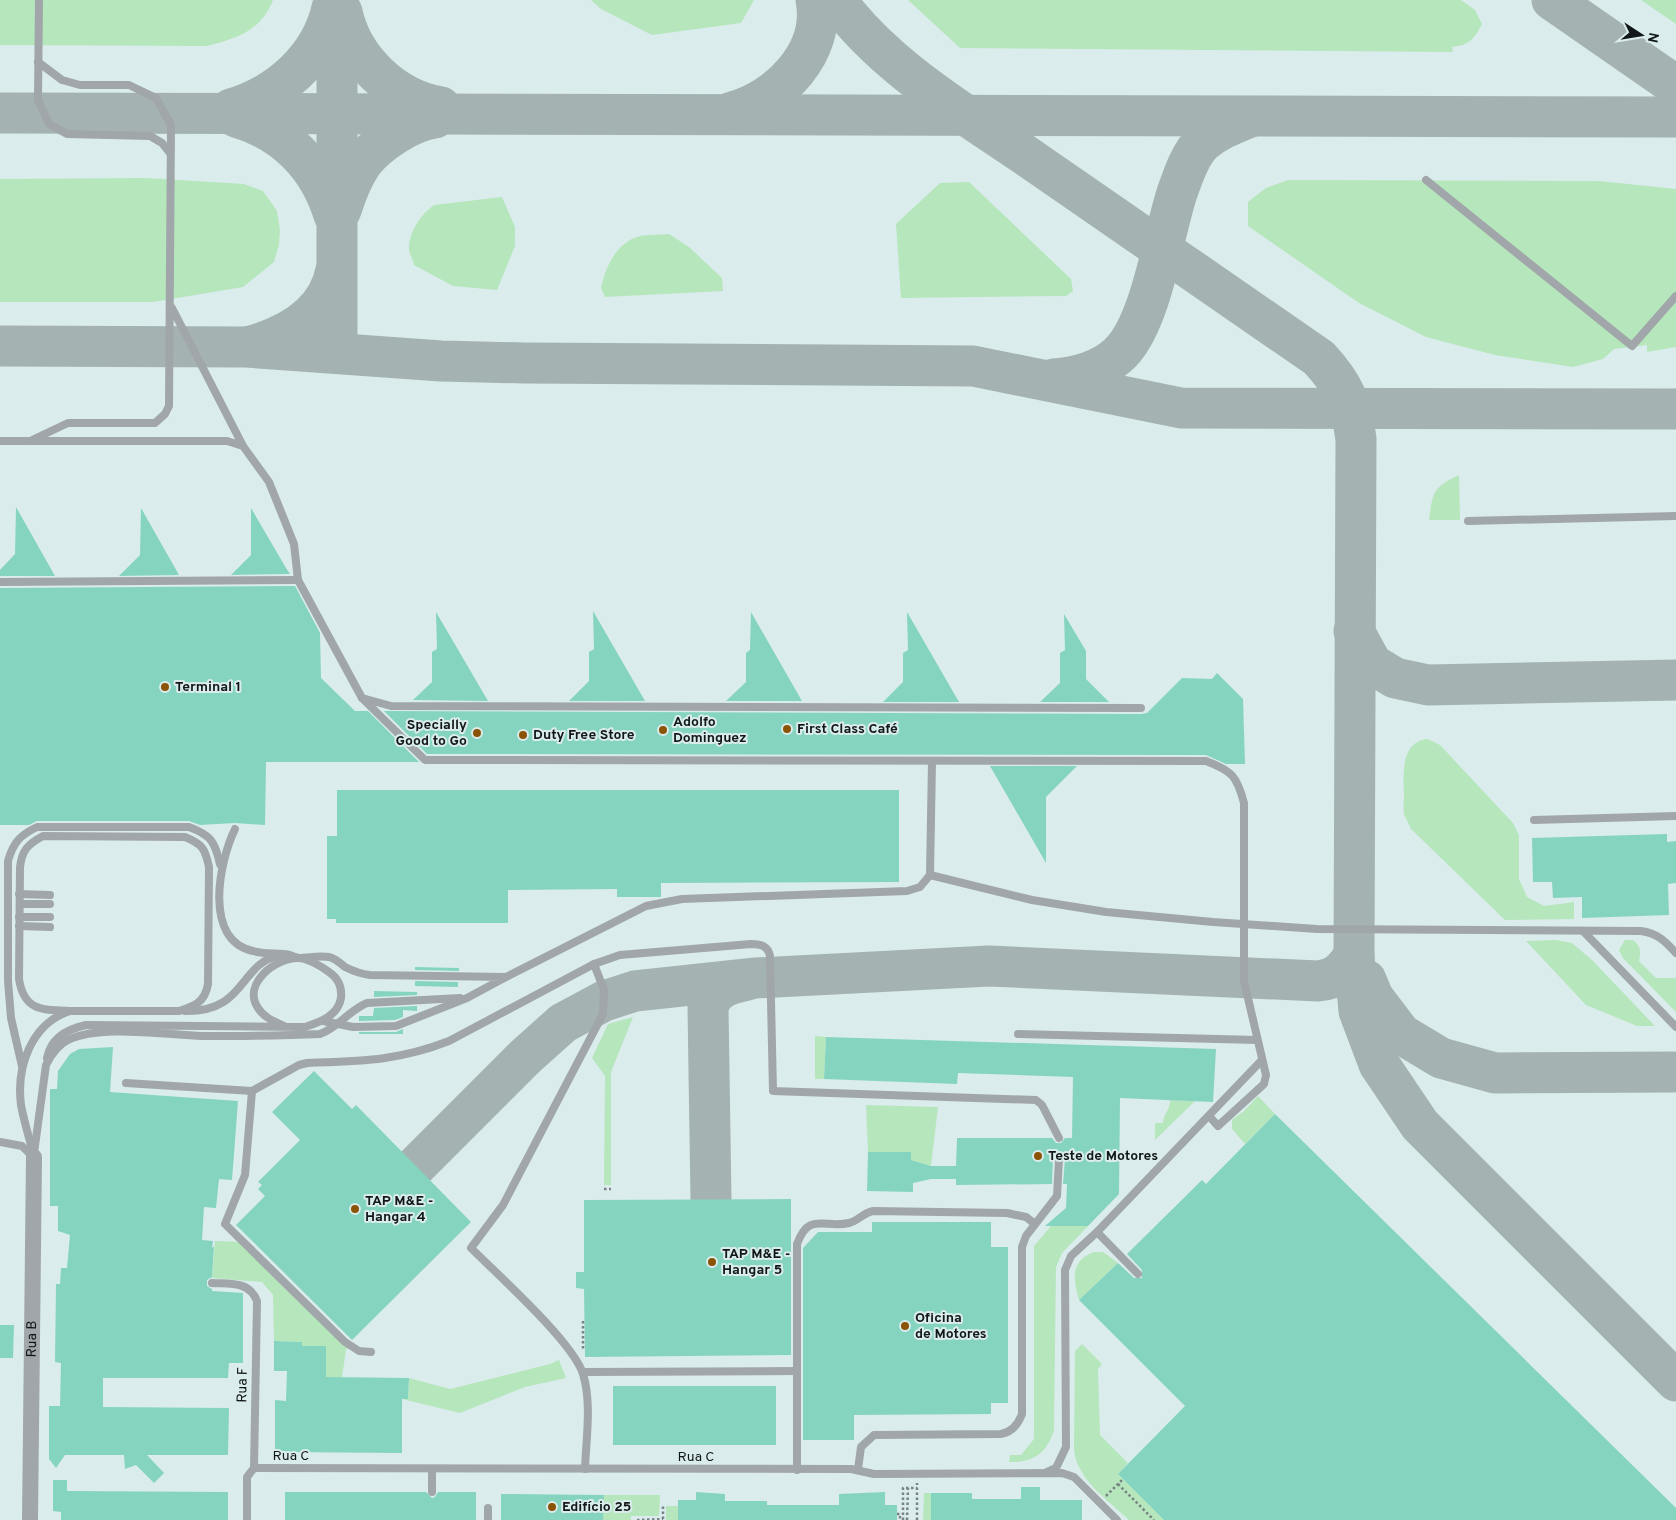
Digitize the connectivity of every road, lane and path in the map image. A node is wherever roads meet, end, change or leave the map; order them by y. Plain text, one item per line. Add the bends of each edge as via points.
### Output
1 (39, 0) edge
2 (38, 62) junction
3 (170, 153) junction
4 (1426, 180) dead end
5 (1676, 296) edge
6 (171, 306) junction
7 (0, 441) edge
8 (30, 441) junction
9 (243, 446) junction
10 (1676, 516) edge
11 (1468, 521) dead end
12 (298, 580) junction
13 (0, 582) edge
14 (362, 698) junction
15 (1141, 708) dead end
16 (932, 761) junction
17 (1676, 816) edge
18 (1534, 820) dead end
19 (235, 829) dead end
20 (221, 868) junction
21 (930, 875) junction
22 (20, 894) junction
23 (50, 894) dead end
24 (20, 904) junction
25 (50, 904) dead end
26 (19, 917) junction
27 (50, 917) dead end
28 (1245, 924) junction
29 (20, 926) junction
30 (50, 926) dead end
31 (1583, 931) junction
32 (1676, 953) edge
33 (287, 954) junction
34 (298, 958) junction
35 (594, 964) junction
36 (506, 977) junction
37 (467, 998) junction
38 (70, 1011) junction
39 (179, 1011) junction
40 (324, 1021) junction
41 (337, 1025) junction
42 (286, 1027) junction
43 (1676, 1027) edge
44 (1018, 1034) dead end
45 (1257, 1040) junction
46 (1261, 1061) junction
47 (46, 1065) junction
48 (22, 1068) junction
49 (126, 1083) dead end
50 (252, 1091) junction
51 (1209, 1116) junction
52 (1059, 1138) dead end
53 (0, 1142) edge
54 (34, 1157) junction
55 (1060, 1159) dead end
56 (604, 1189) dead end
57 (611, 1189) dead end
58 (1035, 1224) junction
59 (1097, 1232) junction
60 (1138, 1274) dead end
61 (212, 1283) dead end
62 (583, 1321) dead end
63 (583, 1351) dead end
64 (371, 1352) dead end
65 (797, 1371) junction
66 (583, 1372) junction
67 (1066, 1447) junction
68 (254, 1468) junction
69 (432, 1469) junction
70 (585, 1469) junction
71 (797, 1470) junction
72 (858, 1470) junction
73 (1045, 1473) junction
74 (917, 1474) junction
75 (1074, 1477) junction
76 (1123, 1479) dead end
77 (1118, 1484) junction
78 (908, 1488) junction
79 (917, 1488) junction
80 (432, 1492) dead end
81 (1100, 1503) junction
82 (663, 1506) dead end
83 (488, 1508) dead end
84 (897, 1514) dead end
85 (30, 1520) edge
86 (247, 1520) edge
87 (488, 1520) edge
88 (637, 1520) edge
89 (663, 1520) edge
90 (901, 1520) edge
91 (907, 1520) edge
92 (917, 1520) edge
93 (1117, 1520) edge
94 (1154, 1520) edge

1 - 2 lane
2 - 3 lane via 62,80 80,85 129,85 156,98 171,125
2 - 3 lane via 38,100 49,124 67,134 150,136
3 - 6 lane
4 - 5 lane via 1632,346
6 - 8 lane via 169,406 165,414 155,423 68,423
6 - 9 lane
7 - 8 lane
8 - 9 lane via 227,441
9 - 12 lane via 269,482 294,544
10 - 11 lane
12 - 13 lane
12 - 14 lane
14 - 15 lane via 391,706
14 - 16 lane via 425,760
16 - 21 lane
16 - 28 lane via 1206,761 1226,769 1238,781 1244,803
17 - 18 lane
19 - 20 lane
20 - 33 lane via 222,926 229,937 254,952
20 - 48 lane via 216,845 204,832 189,827 37,826 22,833 12,846 8,861 11,1018
21 - 28 lane via 1032,900 1106,912
21 - 36 lane via 920,887 907,891 682,899 646,906
22 - 23 lane
22 - 24 lane
22 - 39 lane via 22,853 30,843 43,836 185,837 196,841 205,851 208,867 208,984 200,1003
24 - 25 lane
24 - 26 lane
26 - 27 lane
26 - 29 lane
28 - 31 lane via 1317,929
28 - 45 lane via 1244,981
29 - 30 lane
29 - 38 lane via 21,991 37,1008
31 - 32 lane via 1652,932
31 - 43 lane
33 - 34 lane
33 - 39 lane via 261,963 238,991 220,1006 200,1011
34 - 36 lane via 316,955 332,958 357,973 370,975
34 - 40 lane via 323,967 338,981 341,1001 336,1011
34 - 42 lane via 273,966 256,984 254,996 258,1008 269,1020
35 - 50 lane via 424,1051 391,1058 307,1063
35 - 52 lane via 620,955 751,944 767,947 770,956 773,1091 1036,1100
35 - 66 lane via 602,982 603,1014 503,1205 471,1248 559,1337
36 - 37 lane
37 - 41 lane via 396,1026
37 - 41 lane via 367,1003 353,1009
38 - 39 lane
38 - 48 lane via 56,1015 45,1024 29,1047
40 - 41 lane
40 - 42 lane via 305,1027
41 - 47 lane via 320,1034 297,1035 85,1034 60,1046
42 - 47 lane via 86,1025 71,1028 54,1042
44 - 45 lane
45 - 46 lane
46 - 51 lane
46 - 51 lane via 1266,1075 1264,1084 1218,1126
47 - 54 lane
48 - 54 lane via 21,1103
49 - 50 lane
50 - 64 lane via 245,1175 225,1224 349,1346
51 - 59 lane
53 - 54 lane via 22,1146
54 - 85 street, Rua B
55 - 58 lane via 1057,1196
56 - 57 path
58 - 65 lane via 1026,1217 1007,1213 873,1211 847,1224 814,1223 807,1227 796,1244
58 - 72 lane via 1022,1247 1022,1414 1019,1422 1011,1431 1001,1434 874,1435 861,1447
59 - 60 lane
59 - 67 lane via 1071,1256 1065,1270
61 - 68 lane, Rua F via 246,1286 254,1292 257,1301
62 - 63 path
65 - 66 lane
65 - 71 lane
66 - 70 lane
67 - 73 lane via 1056,1468
67 - 75 lane via 1065,1462
68 - 69 lane, Rua C
68 - 86 lane, Rua F via 247,1476
69 - 70 lane, Rua C
69 - 80 lane
70 - 71 lane, Rua C
71 - 72 lane, Rua C
72 - 74 lane, Rua C via 874,1474
73 - 74 lane, Rua C
73 - 75 lane, Rua C
74 - 79 path
75 - 81 lane
76 - 77 path
77 - 81 path
77 - 94 path
78 - 79 path
78 - 90 path via 903,1488
78 - 91 path
79 - 92 path
81 - 93 lane
82 - 89 path
83 - 87 lane
84 - 90 path
88 - 89 path

